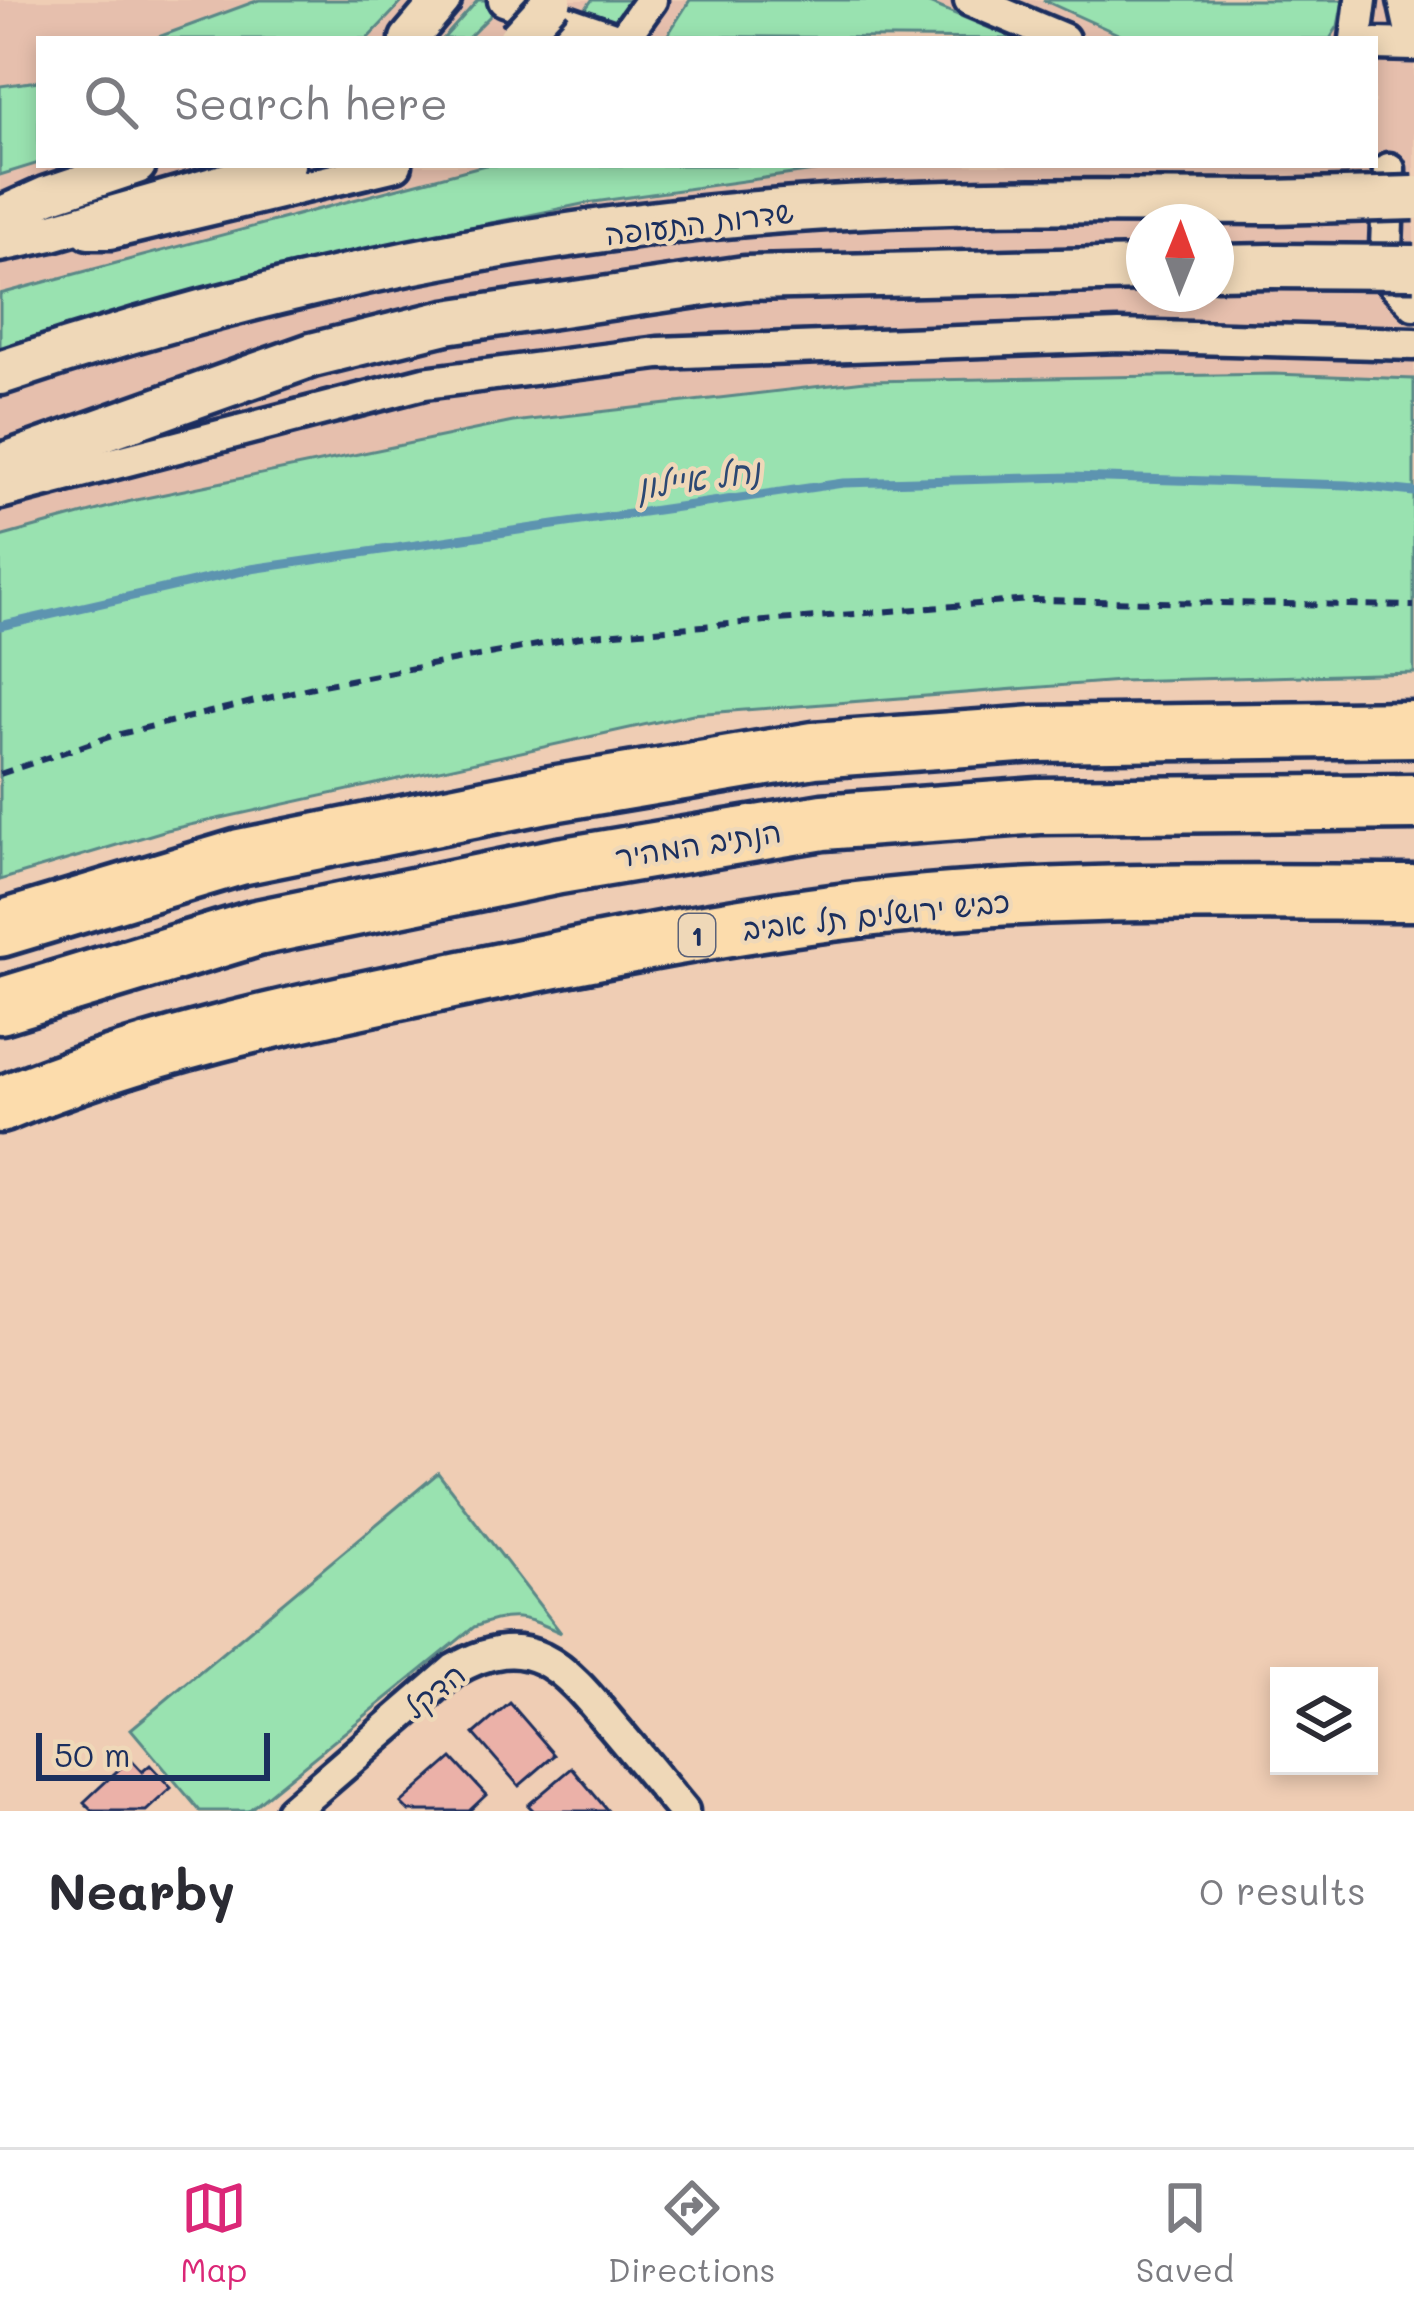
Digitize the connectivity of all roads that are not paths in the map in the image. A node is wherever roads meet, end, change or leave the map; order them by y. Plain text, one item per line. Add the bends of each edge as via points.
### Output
1 (442, 0) edge
2 (504, 0) edge
3 (553, 0) edge
4 (652, 0) edge
5 (970, 0) edge
6 (1360, 0) edge
7 (1404, 0) edge
8 (412, 36) edge
9 (521, 36) edge
10 (611, 36) edge
11 (622, 36) edge
12 (1056, 36) edge
13 (1356, 36) edge
14 (1378, 44) edge
15 (1414, 45) edge
16 (128, 168) edge
17 (276, 168) edge
18 (383, 168) edge
19 (1397, 174) edge
20 (0, 216) edge
21 (52, 232) junction
22 (0, 243) edge
23 (1234, 267) edge
24 (1414, 267) edge
25 (1126, 269) edge
26 (1414, 304) edge
27 (1414, 344) edge
28 (0, 373) edge
29 (0, 466) edge
30 (0, 493) edge
31 (1414, 729) edge
32 (1414, 802) edge
33 (1414, 892) edge
34 (0, 929) edge
35 (0, 1006) edge
36 (0, 1105) edge
37 (291, 1811) edge
38 (682, 1811) edge

1 - 8 street
2 - 10 street
3 - 9 street, bridge
4 - 11 street
5 - 12 street
6 - 13 street
7 - 15 street
14 - 15 street
16 - 20 street
17 - 21 street
18 - 21 street via 111,233
19 - 26 street via 1385,274
19 - 28 main road, שדרות התעופה, bridge via 1273,202 849,207 505,246 311,286
21 - 22 street
23 - 24 main road, bridge
25 - 29 main road, שדרות התעופה via 745,278 446,322 312,355
27 - 30 street via 1119,336 658,352 424,383
31 - 34 highway via 1035,734 814,750 240,857
32 - 35 highway, הנתיב המהיר via 1039,806 823,822 257,928
33 - 36 highway, כביש ירושלים תל אביב / 1 via 1043,897 833,913 280,1016
37 - 38 street, הדקל via 454,1670 502,1650 550,1660 576,1681

